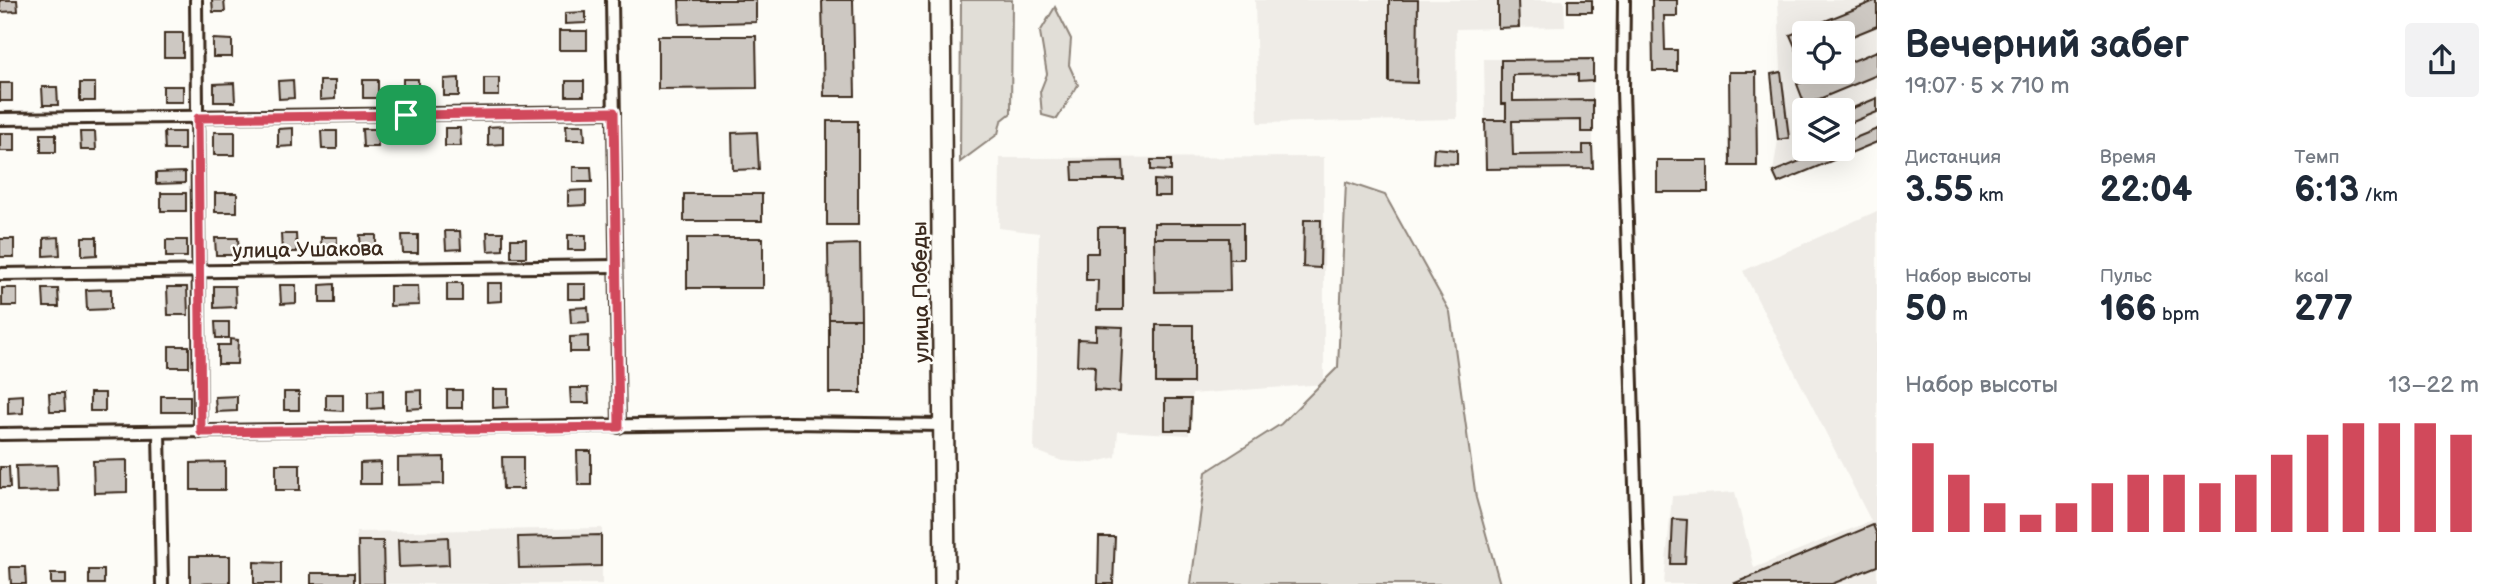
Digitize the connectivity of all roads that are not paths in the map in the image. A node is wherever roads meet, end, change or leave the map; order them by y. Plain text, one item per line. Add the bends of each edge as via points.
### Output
1 (196, 0) edge
2 (612, 0) edge
3 (940, 0) edge
4 (1624, 0) edge
5 (614, 112) junction
6 (198, 118) junction
7 (0, 119) edge
8 (616, 266) junction
9 (199, 271) junction
10 (0, 274) edge
11 (945, 425) junction
12 (619, 427) junction
13 (159, 432) junction
14 (201, 432) junction
15 (0, 434) edge
16 (162, 584) edge
17 (945, 584) edge
18 (1638, 584) edge

1 - 6 street
2 - 5 street
3 - 11 highway, улица Победы
4 - 18 street
5 - 6 street
5 - 8 street
6 - 7 street
6 - 9 street
8 - 9 street, улица Ушакова
8 - 12 street
9 - 10 street, улица Ушакова
9 - 14 street
11 - 12 street
11 - 17 highway, улица Победы
12 - 14 street
13 - 14 street
13 - 15 street
13 - 16 street

